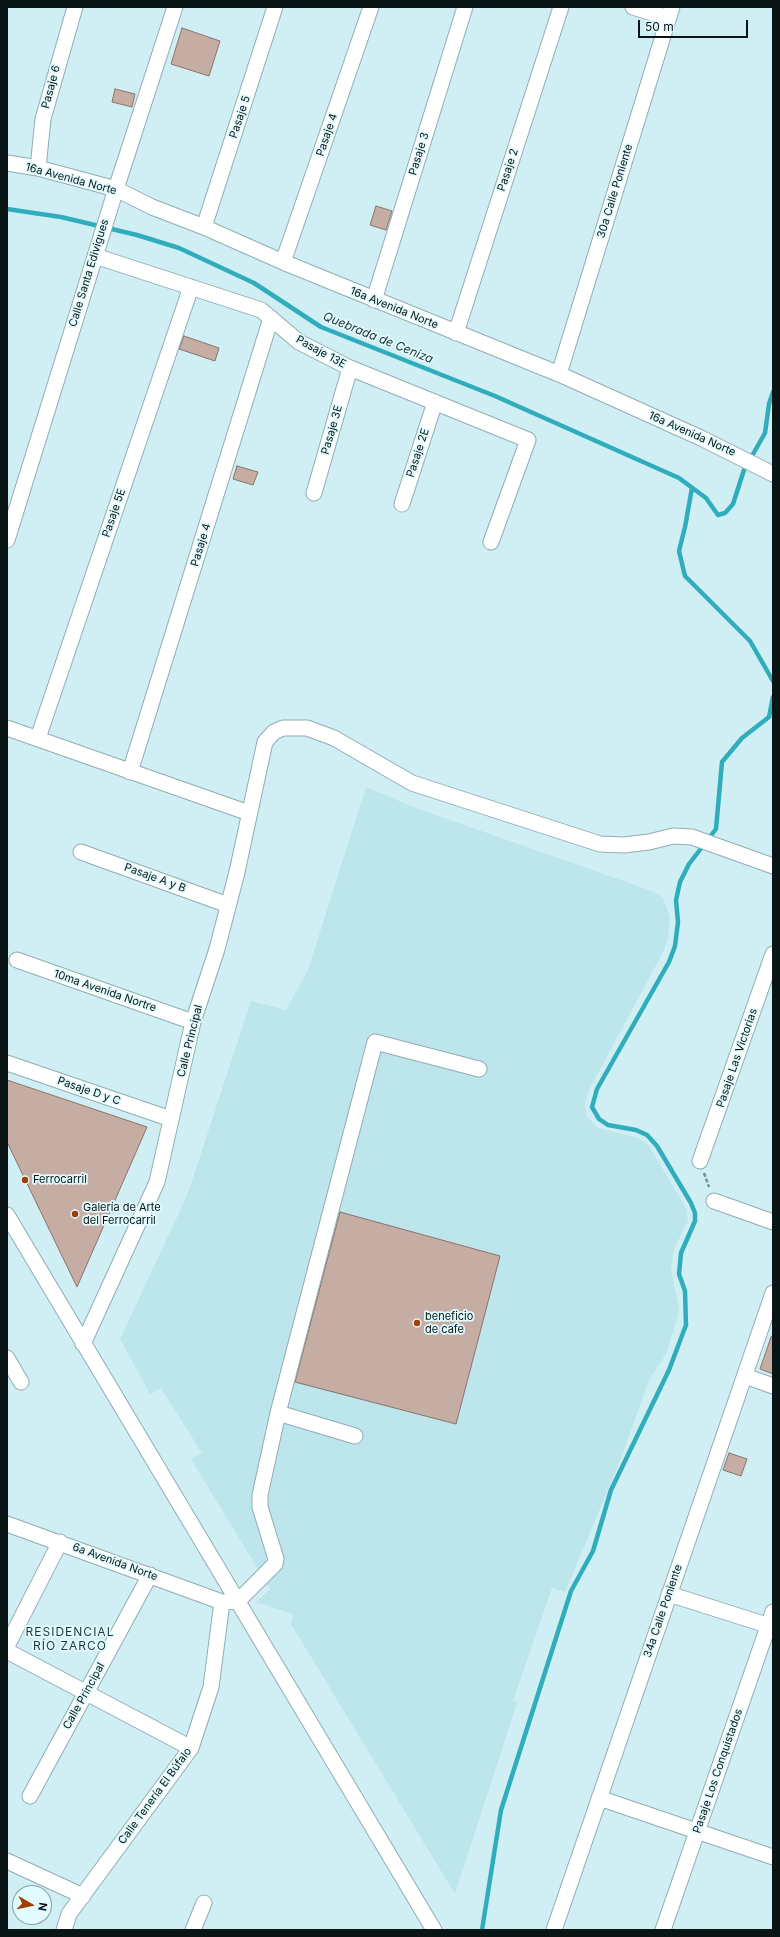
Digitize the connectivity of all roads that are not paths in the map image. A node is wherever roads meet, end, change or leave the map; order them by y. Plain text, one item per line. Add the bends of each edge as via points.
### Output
1 (75, 7) edge
2 (175, 7) edge
3 (275, 7) edge
4 (371, 7) edge
5 (465, 7) edge
6 (561, 7) edge
7 (633, 7) edge
8 (670, 12) edge
9 (7, 162) edge
10 (38, 168) junction
11 (116, 189) junction
12 (204, 227) junction
13 (95, 256) junction
14 (283, 262) junction
15 (191, 287) junction
16 (374, 300) junction
17 (271, 318) junction
18 (456, 333) junction
19 (350, 368) junction
20 (559, 374) junction
21 (434, 402) junction
22 (770, 473) edge
23 (314, 493) dead end
24 (402, 504) dead end
25 (7, 540) edge
26 (491, 542) dead end
27 (7, 728) edge
28 (38, 738) junction
29 (130, 772) junction
30 (249, 813) junction
31 (81, 852) dead end
32 (773, 866) edge
33 (228, 905) junction
34 (773, 954) edge
35 (17, 960) dead end
36 (768, 986) edge
37 (193, 1022) junction
38 (7, 1063) edge
39 (479, 1068) dead end
40 (171, 1119) junction
41 (700, 1161) road end
42 (714, 1201) road end
43 (7, 1215) edge
44 (773, 1222) edge
45 (773, 1293) edge
46 (82, 1344) junction
47 (7, 1358) edge
48 (745, 1376) junction
49 (21, 1382) dead end
50 (773, 1386) edge
51 (278, 1413) junction
52 (355, 1436) dead end
53 (7, 1524) edge
54 (60, 1542) junction
55 (150, 1575) junction
56 (670, 1594) junction
57 (238, 1601) junction
58 (222, 1602) junction
59 (771, 1622) edge
60 (7, 1646) edge
61 (7, 1652) edge
62 (86, 1693) junction
63 (191, 1748) junction
64 (30, 1796) dead end
65 (599, 1798) junction
66 (698, 1832) junction
67 (773, 1857) edge
68 (7, 1861) edge
69 (83, 1896) junction
70 (204, 1902) dead end
71 (64, 1930) edge
72 (193, 1930) edge
73 (434, 1930) edge
74 (554, 1930) edge
75 (663, 1930) edge

1 - 10 street, Pasaje 6 via 43,119
2 - 11 street, Calle Santa Edivigues
3 - 12 street, Pasaje 5
4 - 14 street, Pasaje 4
5 - 16 street, Pasaje 3
6 - 18 street, Pasaje 2
7 - 8 street
8 - 20 street, 30a Calle Poniente
9 - 10 street, 16a Avenida Norte
10 - 11 street, 16a Avenida Norte
11 - 12 street, 16a Avenida Norte via 152,207
11 - 13 street, Calle Santa Edivigues
12 - 14 street, 16a Avenida Norte
13 - 15 street, Pasaje 13E
13 - 25 street, Calle Santa Edivigues
14 - 16 street, 16a Avenida Norte
15 - 17 street, Pasaje 13E via 261,310
15 - 28 street, Pasaje 5E
16 - 18 street, 16a Avenida Norte
17 - 19 street, Pasaje 13E via 299,342
17 - 29 street, Pasaje 4
18 - 20 street, 16a Avenida Norte
19 - 21 street, Pasaje 13E
19 - 23 street, Pasaje 3E
20 - 22 street, 16a Avenida Norte via 738,455
21 - 24 street, Pasaje 2E
21 - 26 street, Pasaje 13E via 528,440
27 - 28 street
28 - 29 street
29 - 30 street
30 - 32 street, Calle Principal via 265,742 274,732 283,728 307,728 334,738 412,783 600,844 624,845 674,836 692,837
30 - 33 street, Calle Principal
31 - 33 street, Pasaje A y B
33 - 37 street, Calle Principal via 217,949
34 - 36 street, Pasaje Las Victorias
35 - 37 street, 10ma Avenida Nortre
36 - 41 street, Pasaje Las Victorias
37 - 40 street, Calle Principal
38 - 40 street, Pasaje D y C
39 - 51 street via 374,1042
40 - 46 street, Calle Principal via 157,1182
42 - 44 street
43 - 46 street
45 - 48 street, 34a Calle Poniente
46 - 57 street
47 - 49 street
48 - 50 street
48 - 56 street, 34a Calle Poniente
51 - 52 street
51 - 57 street via 259,1502 276,1559 275,1564
53 - 54 street, 6a Avenida Norte
54 - 55 street, 6a Avenida Norte
54 - 60 street
55 - 58 street, 6a Avenida Norte
55 - 62 street, Calle Principal
56 - 59 street
56 - 65 street, 34a Calle Poniente
57 - 58 street
57 - 73 street
58 - 63 street, Calle Tenería El Búfalo via 211,1687
59 - 66 street, Pasaje Los Conquistados
61 - 62 street
62 - 63 street
62 - 64 street, Calle Principal
63 - 69 street, Calle Tenería El Búfalo
65 - 66 street
65 - 74 street, 34a Calle Poniente
66 - 67 street
66 - 75 street, Pasaje Los Conquistados
68 - 69 street
69 - 71 street, Calle Tenería El Búfalo via 69,1914
70 - 72 street

